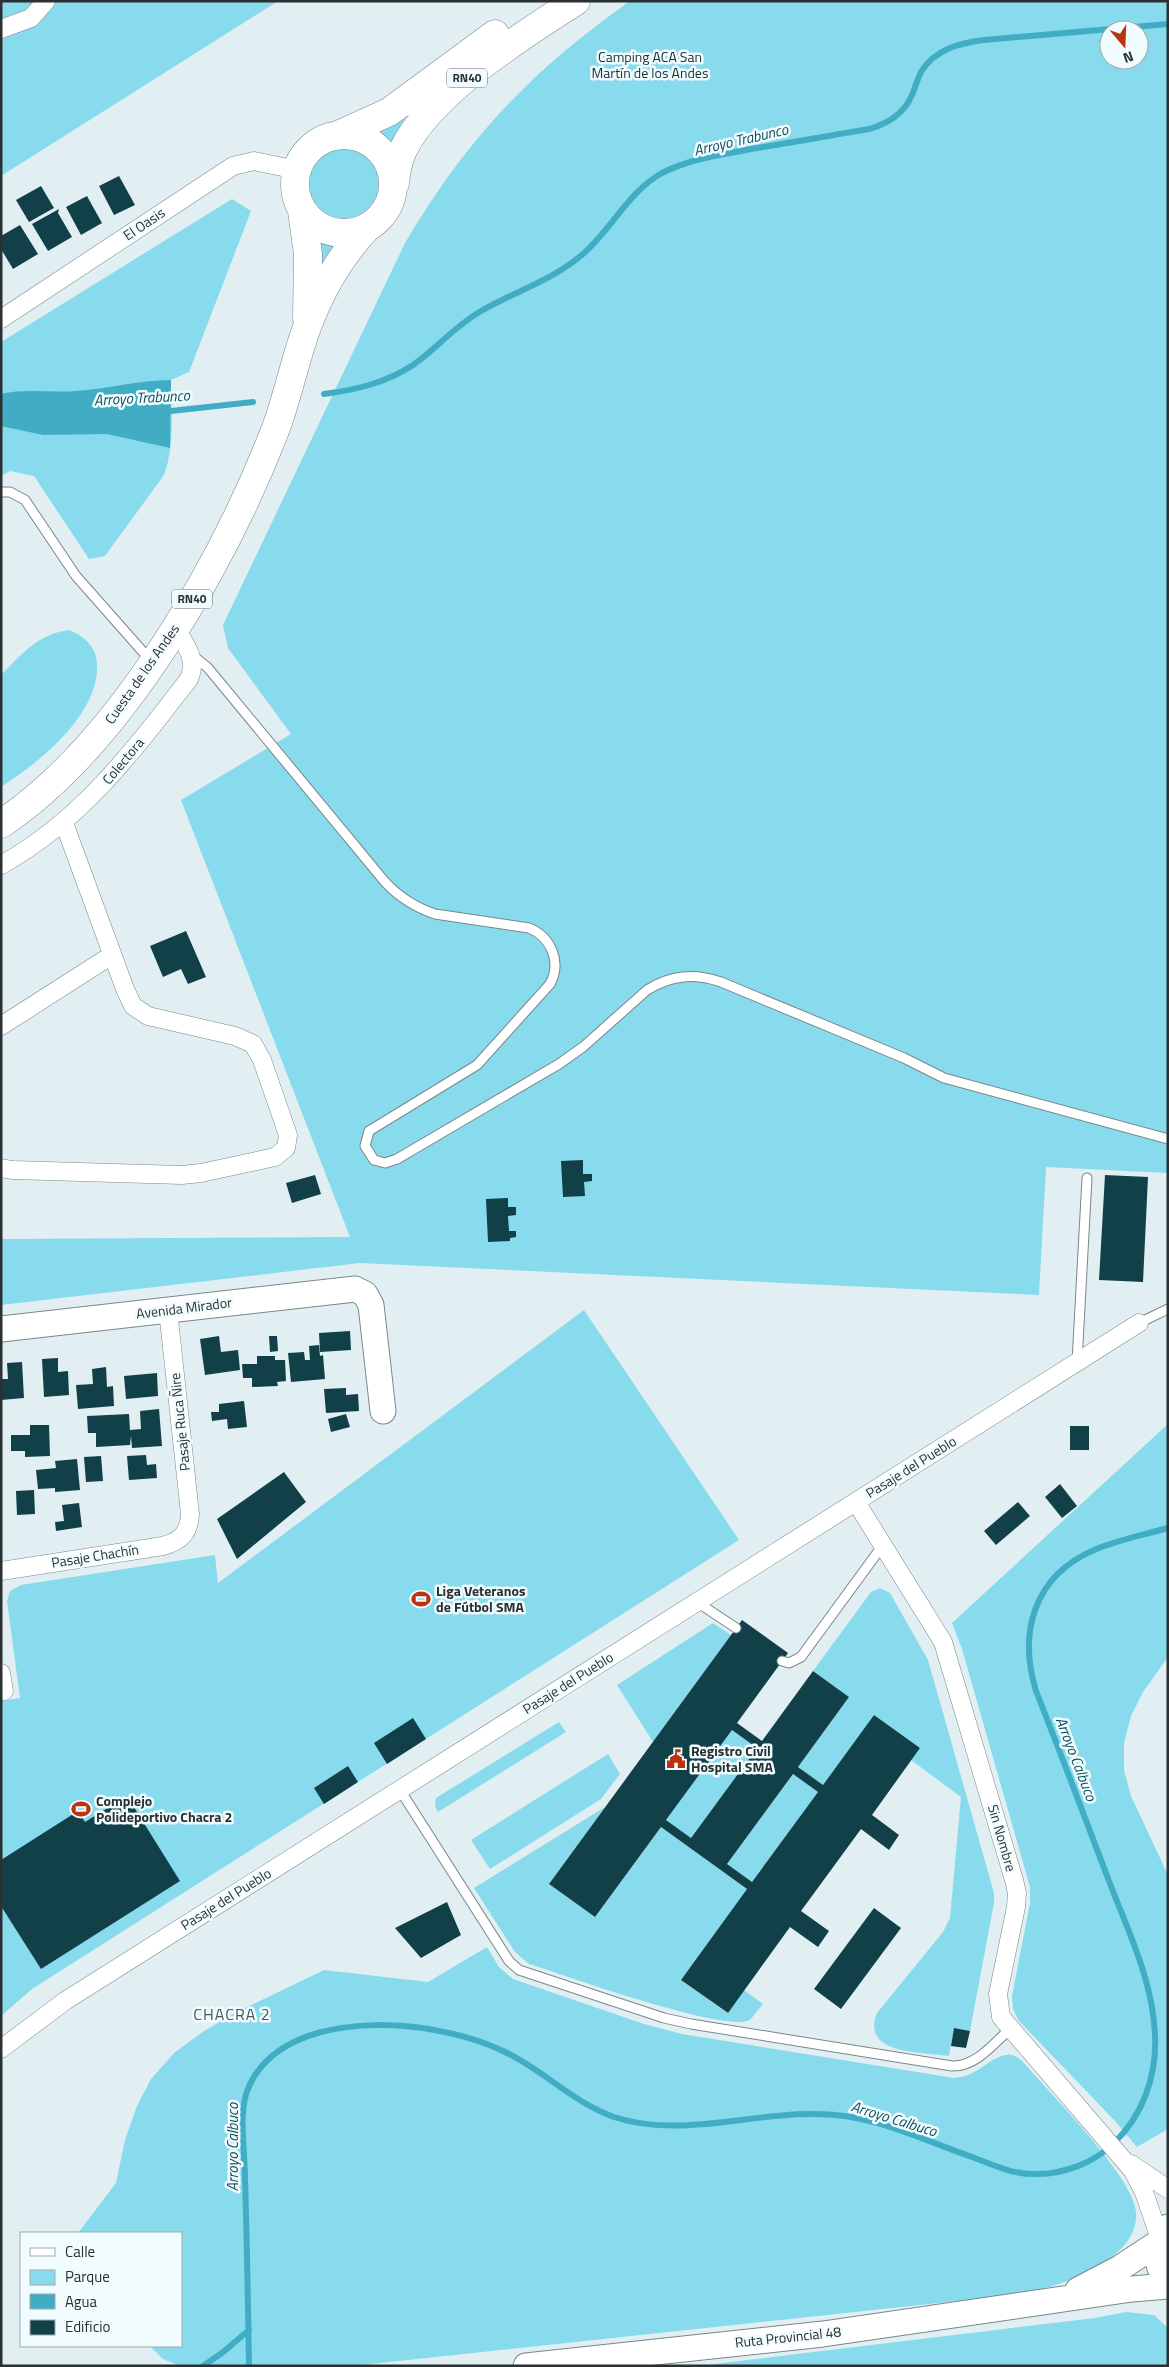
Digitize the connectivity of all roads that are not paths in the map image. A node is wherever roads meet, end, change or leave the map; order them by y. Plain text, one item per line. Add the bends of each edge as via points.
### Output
1 (46, 1) edge
2 (542, 1) edge
3 (576, 1) edge
4 (1, 29) edge
5 (338, 135) junction
6 (297, 170) junction
7 (394, 185) junction
8 (302, 211) junction
9 (365, 230) junction
10 (1, 319) edge
11 (307, 327) junction
12 (1, 492) edge
13 (175, 628) junction
14 (190, 654) junction
15 (153, 663) junction
16 (64, 823) junction
17 (1, 824) edge
18 (1, 865) edge
19 (112, 956) junction
20 (1, 1026) edge
21 (1168, 1140) edge
22 (1, 1168) edge
23 (1086, 1178) dead end
24 (1168, 1309) edge
25 (168, 1310) junction
26 (1139, 1323) joint
27 (1, 1329) edge
28 (1077, 1362) junction
29 (383, 1411) dead end
30 (856, 1502) junction
31 (185, 1534) joint
32 (883, 1545) junction
33 (1, 1571) edge
34 (697, 1602) junction
35 (736, 1628) dead end
36 (782, 1661) dead end
37 (1, 1673) edge
38 (4, 1691) dead end
39 (400, 1790) junction
40 (1010, 2029) junction
41 (1, 2049) edge
42 (1123, 2158) junction
43 (1168, 2189) edge
44 (1162, 2236) edge
45 (1168, 2280) edge
46 (1168, 2286) edge
47 (1038, 2303) junction
48 (526, 2366) edge

1 - 4 street via 31,18
2 - 5 main road, RN40 via 389,112
3 - 7 main road, RN40 via 481,67 431,111 404,149
5 - 6 main road, RN40 via 312,146
5 - 7 main road, RN40 via 366,139 378,147 387,158
6 - 8 main road, RN40 via 296,198
6 - 10 street, El Oasis via 254,161 233,166
7 - 9 main road, RN40 via 386,212
8 - 9 main road via 323,229 337,233
8 - 11 main road, Cuesta de los Andes / RN40 via 308,254
9 - 11 main road, Cuesta de los Andes / RN40 via 338,264
11 - 13 main road, Cuesta de los Andes / RN40 via 284,405 253,481
12 - 15 lane via 10,492 25,500 71,570
13 - 14 street
13 - 15 main road, Cuesta de los Andes / RN40
14 - 16 street, Colectora via 192,667 189,679 118,768
14 - 21 lane via 208,668 402,898 440,915 529,928 542,936 551,948 555,964 550,984 485,1058 369,1131 365,1146 374,1160 385,1163 397,1159 559,1064 647,990 684,976 721,982 904,1058 944,1078
15 - 17 main road, Cuesta de los Andes / RN40 via 104,730 75,761
16 - 18 street, Colectora
16 - 19 street
19 - 20 street
19 - 22 street via 128,998 140,1011 156,1018 236,1036 253,1044 287,1129 286,1148 268,1159 191,1175
23 - 28 lane
24 - 26 lane
25 - 27 main road, Avenida Mirador
25 - 29 main road, Avenida Mirador via 348,1288 360,1290 372,1311
25 - 31 street, Pasaje Ruca Ñire via 190,1514
26 - 28 street, Pasaje del Pueblo
28 - 30 street, Pasaje del Pueblo
30 - 32 street, Sin Nombre
30 - 34 street, Pasaje del Pueblo
31 - 33 street, Pasaje Chachín via 163,1546
32 - 36 lane via 801,1657 792,1662
32 - 40 street, Sin Nombre via 947,1652 1016,1886 1016,1907 998,2002
34 - 35 lane
34 - 39 street, Pasaje del Pueblo
37 - 38 street
39 - 40 lane via 508,1961 520,1970 691,2024 952,2066 972,2062
39 - 41 street, Pasaje del Pueblo via 65,2001
40 - 42 street, Sin Nombre
42 - 43 street, Sin Nombre
42 - 44 street, Sin Nombre via 1144,2192
44 - 45 main road via 1157,2260
44 - 47 main road, Ruta Provincial 48 via 1106,2276
46 - 47 main road, Ruta Provincial 48
47 - 48 main road, Ruta Provincial 48 via 823,2334

